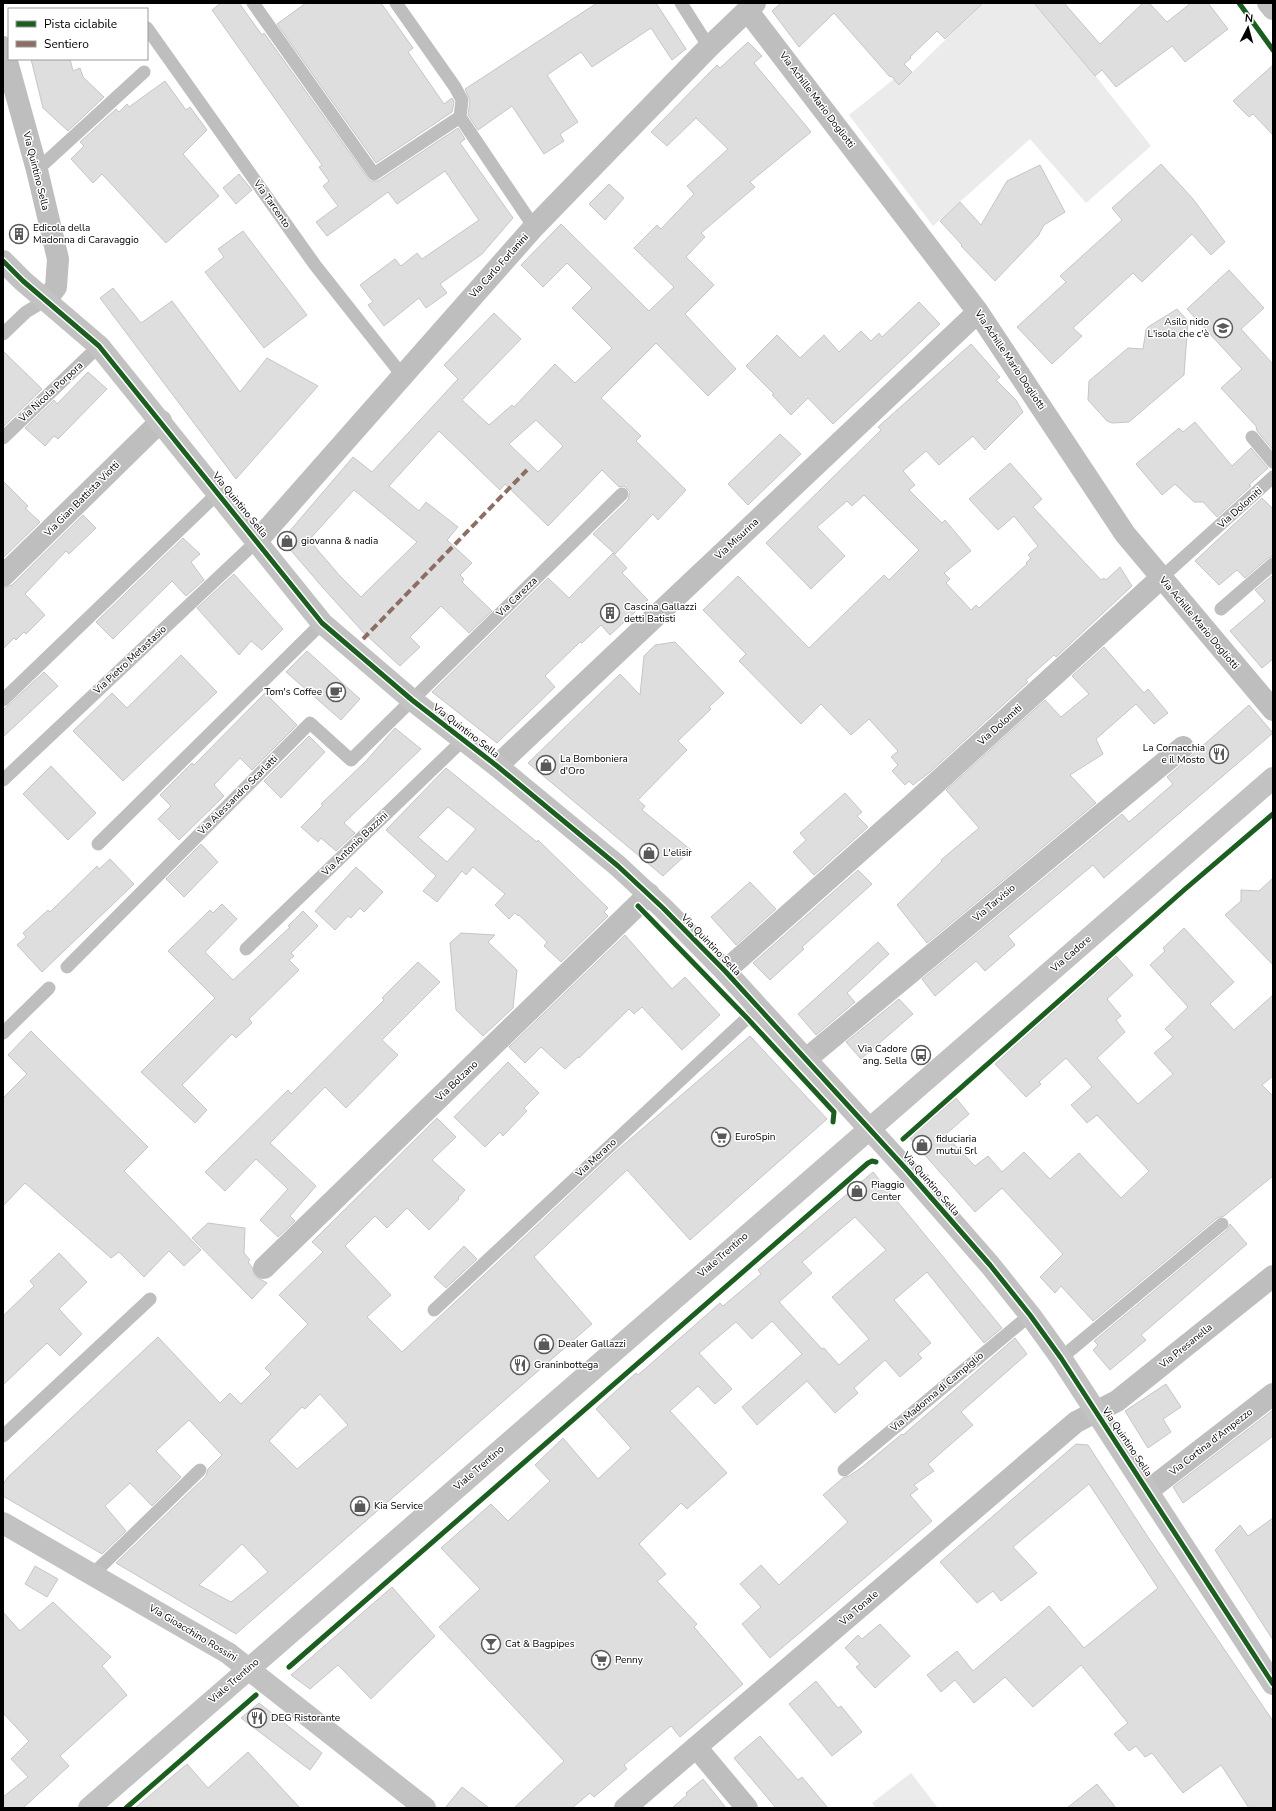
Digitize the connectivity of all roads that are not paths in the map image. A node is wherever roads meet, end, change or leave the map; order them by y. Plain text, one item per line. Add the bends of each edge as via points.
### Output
1 (253, 3) edge
2 (396, 3) edge
3 (681, 3) edge
4 (1268, 3) edge
5 (751, 6) edge
6 (1273, 10) edge
7 (148, 29) edge
8 (3, 47) edge
9 (709, 47) junction
10 (144, 72) dead end
11 (460, 117) junction
12 (37, 170) junction
13 (534, 227) junction
14 (3, 261) edge
15 (46, 300) junction
16 (978, 312) junction
17 (3, 334) edge
18 (99, 346) junction
19 (402, 375) junction
20 (161, 421) junction
21 (1252, 437) dead end
22 (3, 438) edge
23 (1273, 462) edge
24 (1273, 477) edge
25 (218, 493) junction
26 (622, 494) dead end
27 (256, 541) junction
28 (1273, 564) edge
29 (3, 576) edge
30 (1161, 578) junction
31 (1221, 609) dead end
32 (322, 623) junction
33 (3, 700) edge
34 (412, 700) junction
35 (1273, 710) edge
36 (463, 740) junction
37 (1183, 747) dead end
38 (497, 766) junction
39 (1273, 778) edge
40 (3, 780) edge
41 (98, 844) dead end
42 (649, 894) junction
43 (246, 949) dead end
44 (67, 967) dead end
45 (725, 971) junction
46 (49, 988) dead end
47 (759, 1007) junction
48 (3, 1033) edge
49 (805, 1060) junction
50 (869, 1129) junction
51 (1222, 1224) dead end
52 (264, 1268) dead end
53 (1273, 1276) edge
54 (150, 1299) dead end
55 (434, 1310) dead end
56 (1030, 1315) junction
57 (1062, 1358) junction
58 (1273, 1394) edge
59 (1096, 1412) junction
60 (3, 1436) edge
61 (200, 1470) dead end
62 (844, 1470) dead end
63 (1149, 1490) junction
64 (3, 1523) edge
65 (93, 1574) junction
66 (249, 1668) junction
67 (1273, 1684) edge
68 (696, 1747) junction
69 (89, 1808) edge
70 (425, 1808) edge
71 (625, 1808) edge
72 (747, 1808) edge

1 - 11 lane via 374,174
2 - 11 lane via 455,87 462,100
3 - 9 lane
4 - 6 street
5 - 9 street, Via Carlo Forlanini
5 - 16 street, Via Achille Mario Dogliotti
7 - 19 lane, Via Tarcento via 315,265
8 - 12 street, Via Quintino Sella
9 - 13 street, Via Carlo Forlanini
10 - 12 lane
11 - 13 lane
12 - 15 street, Via Quintino Sella via 58,259 56,287
13 - 19 street, Via Carlo Forlanini
14 - 15 street
15 - 17 lane via 26,312
15 - 18 street, Via Quintino Sella
16 - 30 street, Via Achille Mario Dogliotti via 1125,534
16 - 38 street, Via Misurina
18 - 20 street, Via Quintino Sella
18 - 22 lane, Via Nicola Porpora
19 - 27 street, Via Carlo Forlanini
20 - 25 street, Via Quintino Sella
20 - 29 street, Via Gian Battista Viotti
21 - 23 lane
24 - 30 lane, Via Dolomiti
25 - 27 street, Via Quintino Sella
25 - 33 lane
26 - 34 lane, Via Carezza
27 - 32 street, Via Quintino Sella
27 - 40 lane, Via Pietro Metastasio
28 - 31 lane
30 - 35 street, Via Achille Mario Dogliotti
30 - 45 street, Via Dolomiti via 919,799
32 - 34 street, Via Quintino Sella
32 - 41 lane
34 - 36 street, Via Quintino Sella
34 - 44 lane, Via Alessandro Scarlatti via 351,760 310,723
36 - 38 street, Via Quintino Sella
36 - 43 lane, Via Antonio Bazzini
37 - 49 street, Via Tarvisio
38 - 42 street, Via Quintino Sella
39 - 50 street, Via Cadore
42 - 45 street, Via Quintino Sella
42 - 52 street, Via Bolzano
45 - 47 street, Via Quintino Sella
46 - 48 lane
47 - 49 street, Via Quintino Sella
47 - 55 lane, Via Merano
49 - 50 street, Via Quintino Sella
50 - 56 street, Via Quintino Sella via 990,1265
50 - 66 street, Viale Trentino
51 - 57 lane
53 - 59 street, Via Presanella via 1117,1401
54 - 60 lane
56 - 57 street, Via Quintino Sella
56 - 62 lane, Via Madonna di Campiglio
57 - 59 street, Via Quintino Sella
58 - 63 street, Via Cortina d'Ampezzo
59 - 63 street, Via Quintino Sella
59 - 68 street, Via Tonale via 1076,1422
61 - 65 lane
63 - 67 street, Via Quintino Sella
64 - 65 street, Via Gioacchino Rossini
65 - 66 street, Via Gioacchino Rossini via 228,1653
66 - 69 street, Viale Trentino
66 - 70 street, Via Gioacchino Rossini
68 - 71 street, Via Tonale
68 - 72 street

